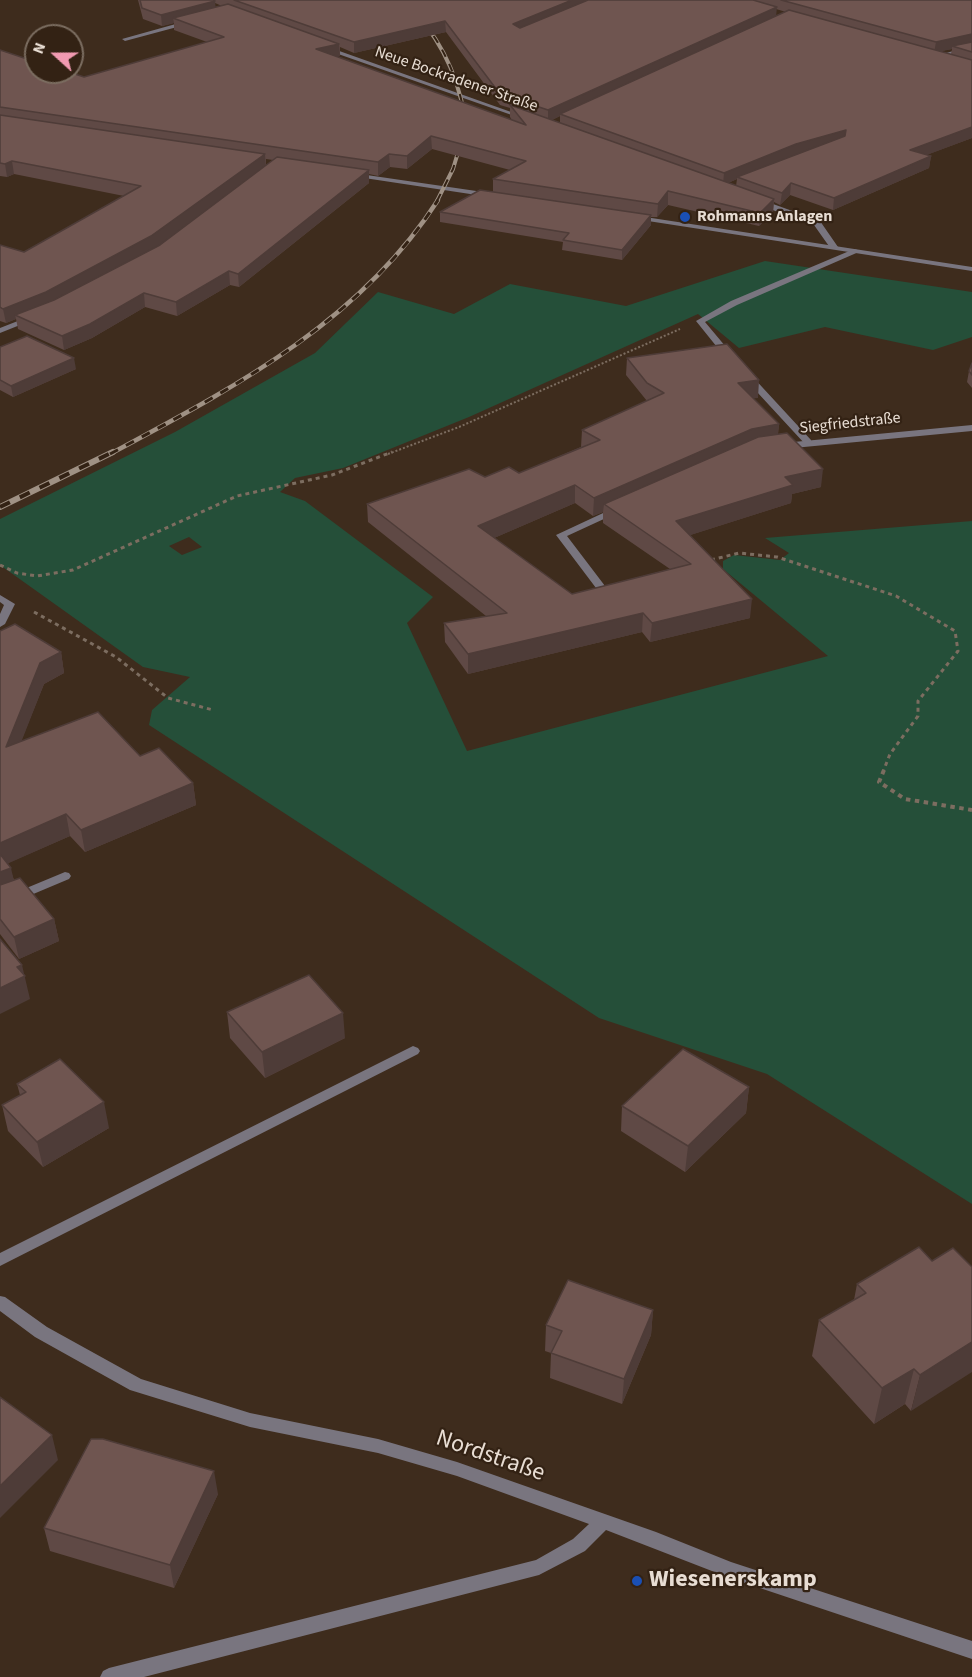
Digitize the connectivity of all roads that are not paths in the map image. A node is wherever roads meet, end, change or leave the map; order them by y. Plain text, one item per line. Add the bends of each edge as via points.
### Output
1 (193, 21) edge
2 (125, 39) dead end
3 (317, 44) edge
4 (972, 48) edge
5 (922, 54) edge
6 (934, 57) junction
7 (953, 62) edge
8 (538, 123) edge
9 (345, 174) edge
10 (504, 197) edge
11 (756, 200) edge
12 (621, 215) edge
13 (834, 247) junction
14 (857, 251) junction
15 (972, 269) edge
16 (41, 315) edge
17 (0, 331) edge
18 (732, 359) edge
19 (740, 368) edge
20 (972, 428) edge
21 (808, 442) junction
22 (776, 448) edge
23 (624, 507) edge
24 (600, 586) edge
25 (0, 598) edge
26 (0, 624) edge
27 (65, 876) dead end
28 (0, 904) edge
29 (413, 1051) dead end
30 (0, 1260) edge
31 (0, 1302) edge
32 (602, 1522) junction
33 (972, 1650) edge
34 (109, 1677) edge

1 - 2 street
3 - 8 street, Neue Bockradener Straße
4 - 6 street
5 - 6 street
6 - 7 street
9 - 10 street
11 - 13 street via 818,223
12 - 13 street
13 - 14 street
14 - 15 street
14 - 18 street via 700,321
16 - 17 street
19 - 21 street
20 - 21 street, Siegfriedstraße
21 - 22 street, Siegfriedstraße
23 - 24 street via 561,535
25 - 26 street via 10,604
27 - 28 street
29 - 30 street
31 - 32 street, Nordstraße via 41,1332 136,1385 250,1420 378,1446 457,1469
32 - 33 street, Nordstraße via 730,1570
32 - 34 street via 579,1545 539,1567

